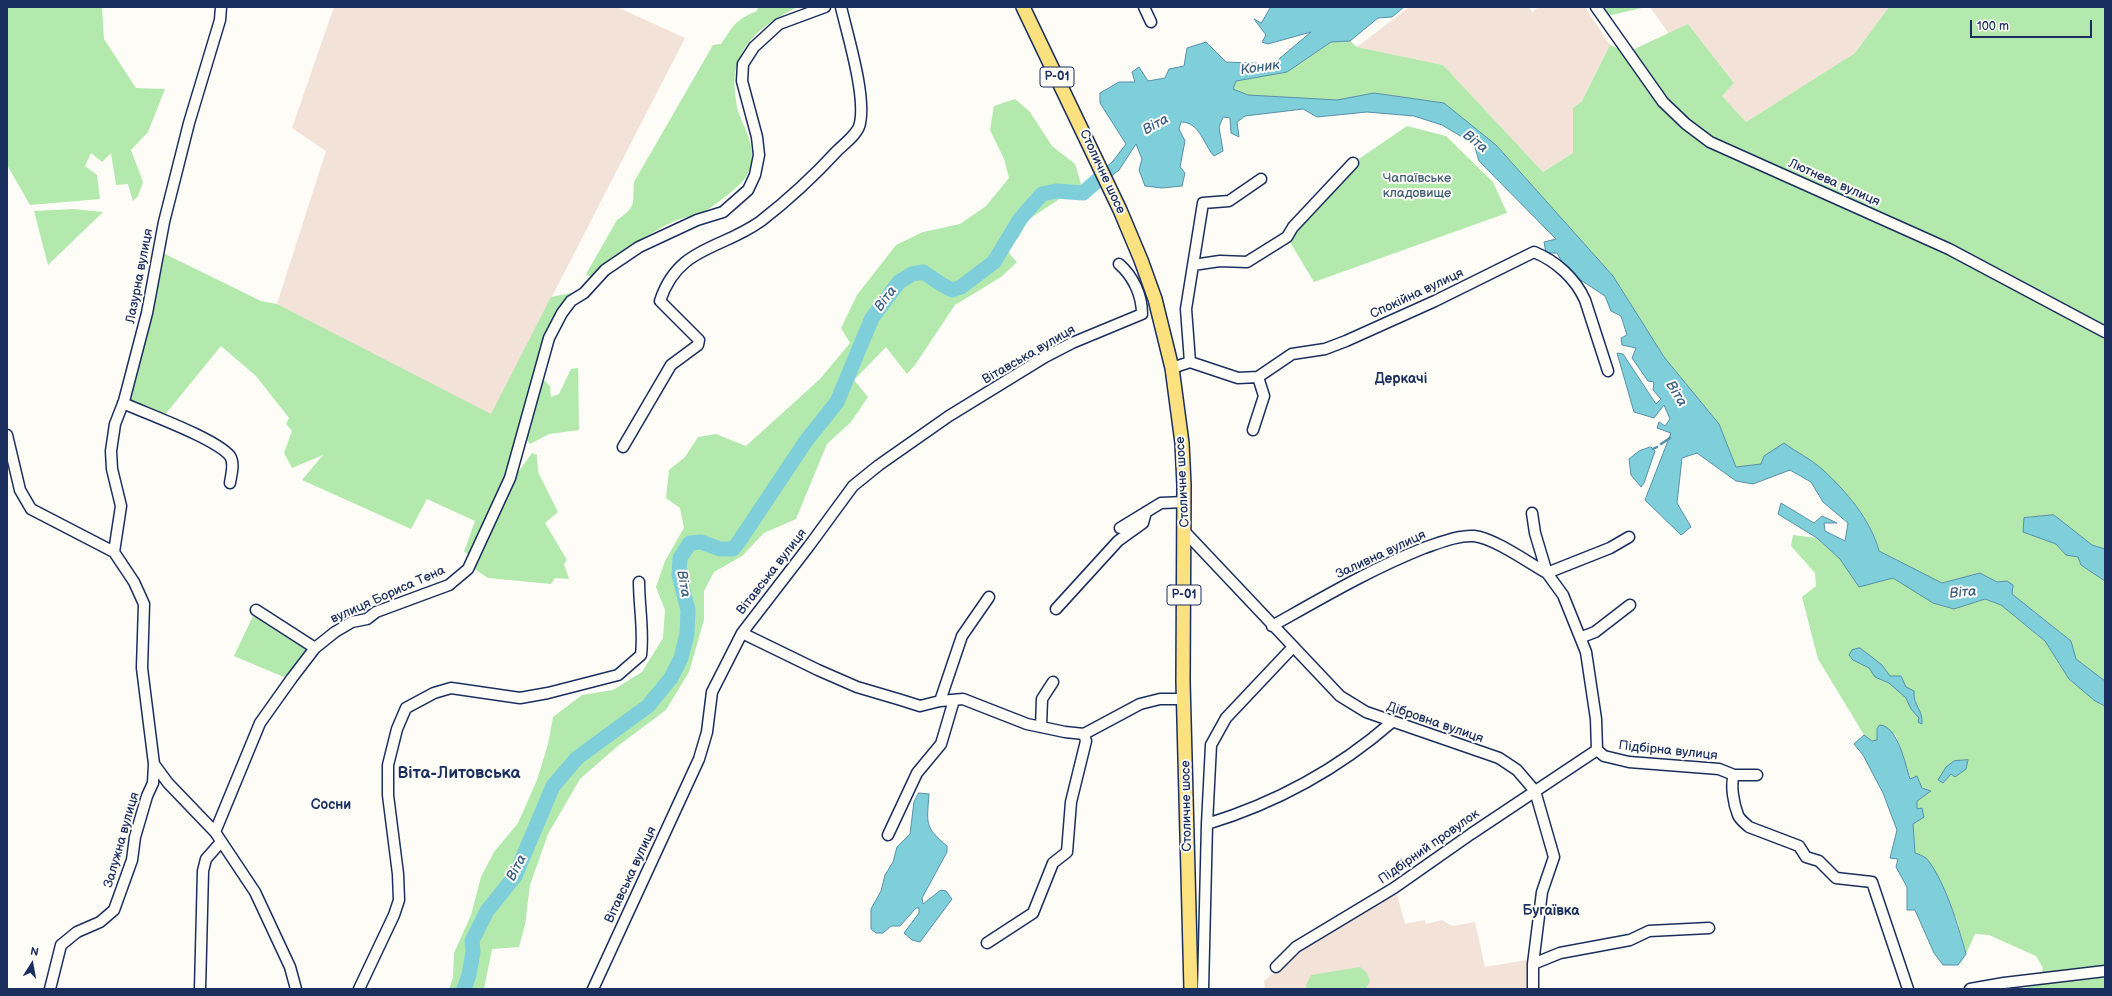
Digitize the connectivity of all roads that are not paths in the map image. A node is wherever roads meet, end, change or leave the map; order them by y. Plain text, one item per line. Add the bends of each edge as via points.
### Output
1 (221, 7) edge
2 (825, 7) edge
3 (841, 7) edge
4 (1023, 7) edge
5 (1144, 7) edge
6 (1596, 7) edge
7 (1151, 22) dead end
8 (1353, 163) dead end
9 (1261, 178) dead end
10 (1119, 264) dead end
11 (1193, 265) junction
12 (2105, 332) edge
13 (1190, 362) junction
14 (1172, 368) junction
15 (1608, 371) dead end
16 (1258, 377) junction
17 (123, 403) junction
18 (1253, 430) dead end
19 (7, 436) edge
20 (623, 447) dead end
21 (230, 483) dead end
22 (1185, 502) junction
23 (1146, 512) junction
24 (1532, 513) dead end
25 (1120, 528) dead end
26 (1185, 532) junction
27 (1629, 537) dead end
28 (114, 552) junction
29 (1547, 573) junction
30 (639, 582) dead end
31 (989, 597) dead end
32 (1630, 605) dead end
33 (256, 610) dead end
34 (1056, 610) dead end
35 (1272, 626) junction
36 (742, 633) junction
37 (1582, 637) junction
38 (315, 648) junction
39 (1293, 648) junction
40 (1053, 682) dead end
41 (1184, 699) junction
42 (954, 700) junction
43 (940, 701) junction
44 (1392, 722) junction
45 (1041, 727) junction
46 (1084, 734) junction
47 (1597, 750) junction
48 (154, 764) junction
49 (1734, 775) junction
50 (1757, 775) dead end
51 (1535, 791) junction
52 (1207, 824) junction
53 (215, 832) junction
54 (888, 835) dead end
55 (220, 842) junction
56 (1709, 928) dead end
57 (987, 943) dead end
58 (1533, 964) junction
59 (1276, 966) dead end
60 (2105, 971) edge
61 (50, 989) edge
62 (200, 989) edge
63 (296, 989) edge
64 (359, 989) edge
65 (593, 989) edge
66 (1191, 989) edge
67 (1203, 989) edge
68 (1533, 989) edge
69 (1908, 989) edge
70 (1970, 989) edge

1 - 17 street, Лазурна вулиця via 220,20 191,116 164,222 147,312
2 - 38 street, вулиця Бориса Тена via 780,24 754,47 743,64 742,81 757,137 759,155 755,175 748,190 723,212 697,220 639,247 605,270 584,293 571,301 549,338 510,478 468,569 448,586 376,612 367,619 352,622
3 - 20 street via 862,108 860,126 794,194 760,222 681,264 665,286 660,301 699,340 698,345 671,364
4 - 14 main road, Столичне шосе / Р-01 via 1120,210 1141,260 1155,299
5 - 7 street
6 - 12 street, Лютнева вулиця via 1663,102 1710,142 1949,249
8 - 11 street via 1287,236 1255,258 1247,262 1220,261
9 - 11 street via 1229,201 1203,203
10 - 36 street, Вітавська вулиця via 1129,273 1142,302 1142,314 1072,343 949,416 879,465 853,486
11 - 13 street via 1186,309
13 - 14 street
13 - 16 street via 1238,378
14 - 22 main road, Столичне шосе / Р-01 via 1182,443
15 - 16 street, Спокійна вулиця via 1586,300 1580,289 1563,270 1546,257 1534,252 1435,302 1346,341 1326,349 1292,354
16 - 18 street via 1264,396
17 - 21 street via 216,444 231,457 233,466
17 - 28 street, Лазурна вулиця via 115,424 111,451 112,469 121,506
19 - 28 street via 20,490 31,509
22 - 23 street via 1161,503
22 - 26 main road, Столичне шосе / Р-01
23 - 25 street
23 - 34 street via 1143,523 1118,541
24 - 29 street
26 - 35 street, Дібровна вулиця
26 - 41 main road, Столичне шосе / Р-01
27 - 29 street via 1610,548
28 - 48 street, Залужна вулиця via 134,582 144,604 142,668
29 - 35 street, Заливна вулиця via 1489,540 1475,536 1464,537 1438,543 1398,559
29 - 37 street via 1563,595
30 - 64 street via 643,640 641,655 618,675 548,694 520,698 451,688 406,708 397,729 388,765 388,795 399,900
31 - 43 street via 962,636
32 - 37 street via 1601,628
33 - 38 street
35 - 39 street, Дібровна вулиця
36 - 43 street via 857,687 920,706
36 - 65 street, Вітавська вулиця via 712,692 707,732 699,759
37 - 47 street via 1589,666
38 - 53 street, вулиця Бориса Тена via 260,723
39 - 44 street, Дібровна вулиця via 1340,696 1366,712
39 - 52 street via 1226,718 1211,745
40 - 45 street via 1042,699
41 - 46 street via 1160,699 1140,704
41 - 66 main road, Столичне шосе / Р-01
42 - 43 street
42 - 45 street via 963,699
42 - 54 street via 940,744 916,773
44 - 51 street, Дібровна вулиця via 1499,758 1516,770
44 - 52 street via 1367,744 1300,787 1245,812
45 - 46 street
46 - 57 street via 1086,741 1070,802 1067,852 1054,863 1032,913
47 - 49 street, Підбірна вулиця via 1604,756 1629,762 1719,769
47 - 51 street, Підбірний провулок
48 - 53 street via 168,783
48 - 61 street, Залужна вулиця via 153,783 135,837 132,860 114,910 100,922 77,932 61,946
49 - 50 street, Підбірна вулиця
49 - 69 street via 1732,781 1738,815 1749,827 1800,846 1806,856 1819,862 1836,878 1872,882
51 - 58 street, Дібровна вулиця via 1554,857 1542,892
51 - 59 street, Підбірний провулок via 1394,888 1296,947
52 - 67 street
53 - 55 street
55 - 62 street via 206,859 202,871
55 - 63 street via 255,892 290,967
56 - 58 street via 1649,931 1630,940 1560,953
58 - 68 street, Дібровна вулиця
60 - 70 street

